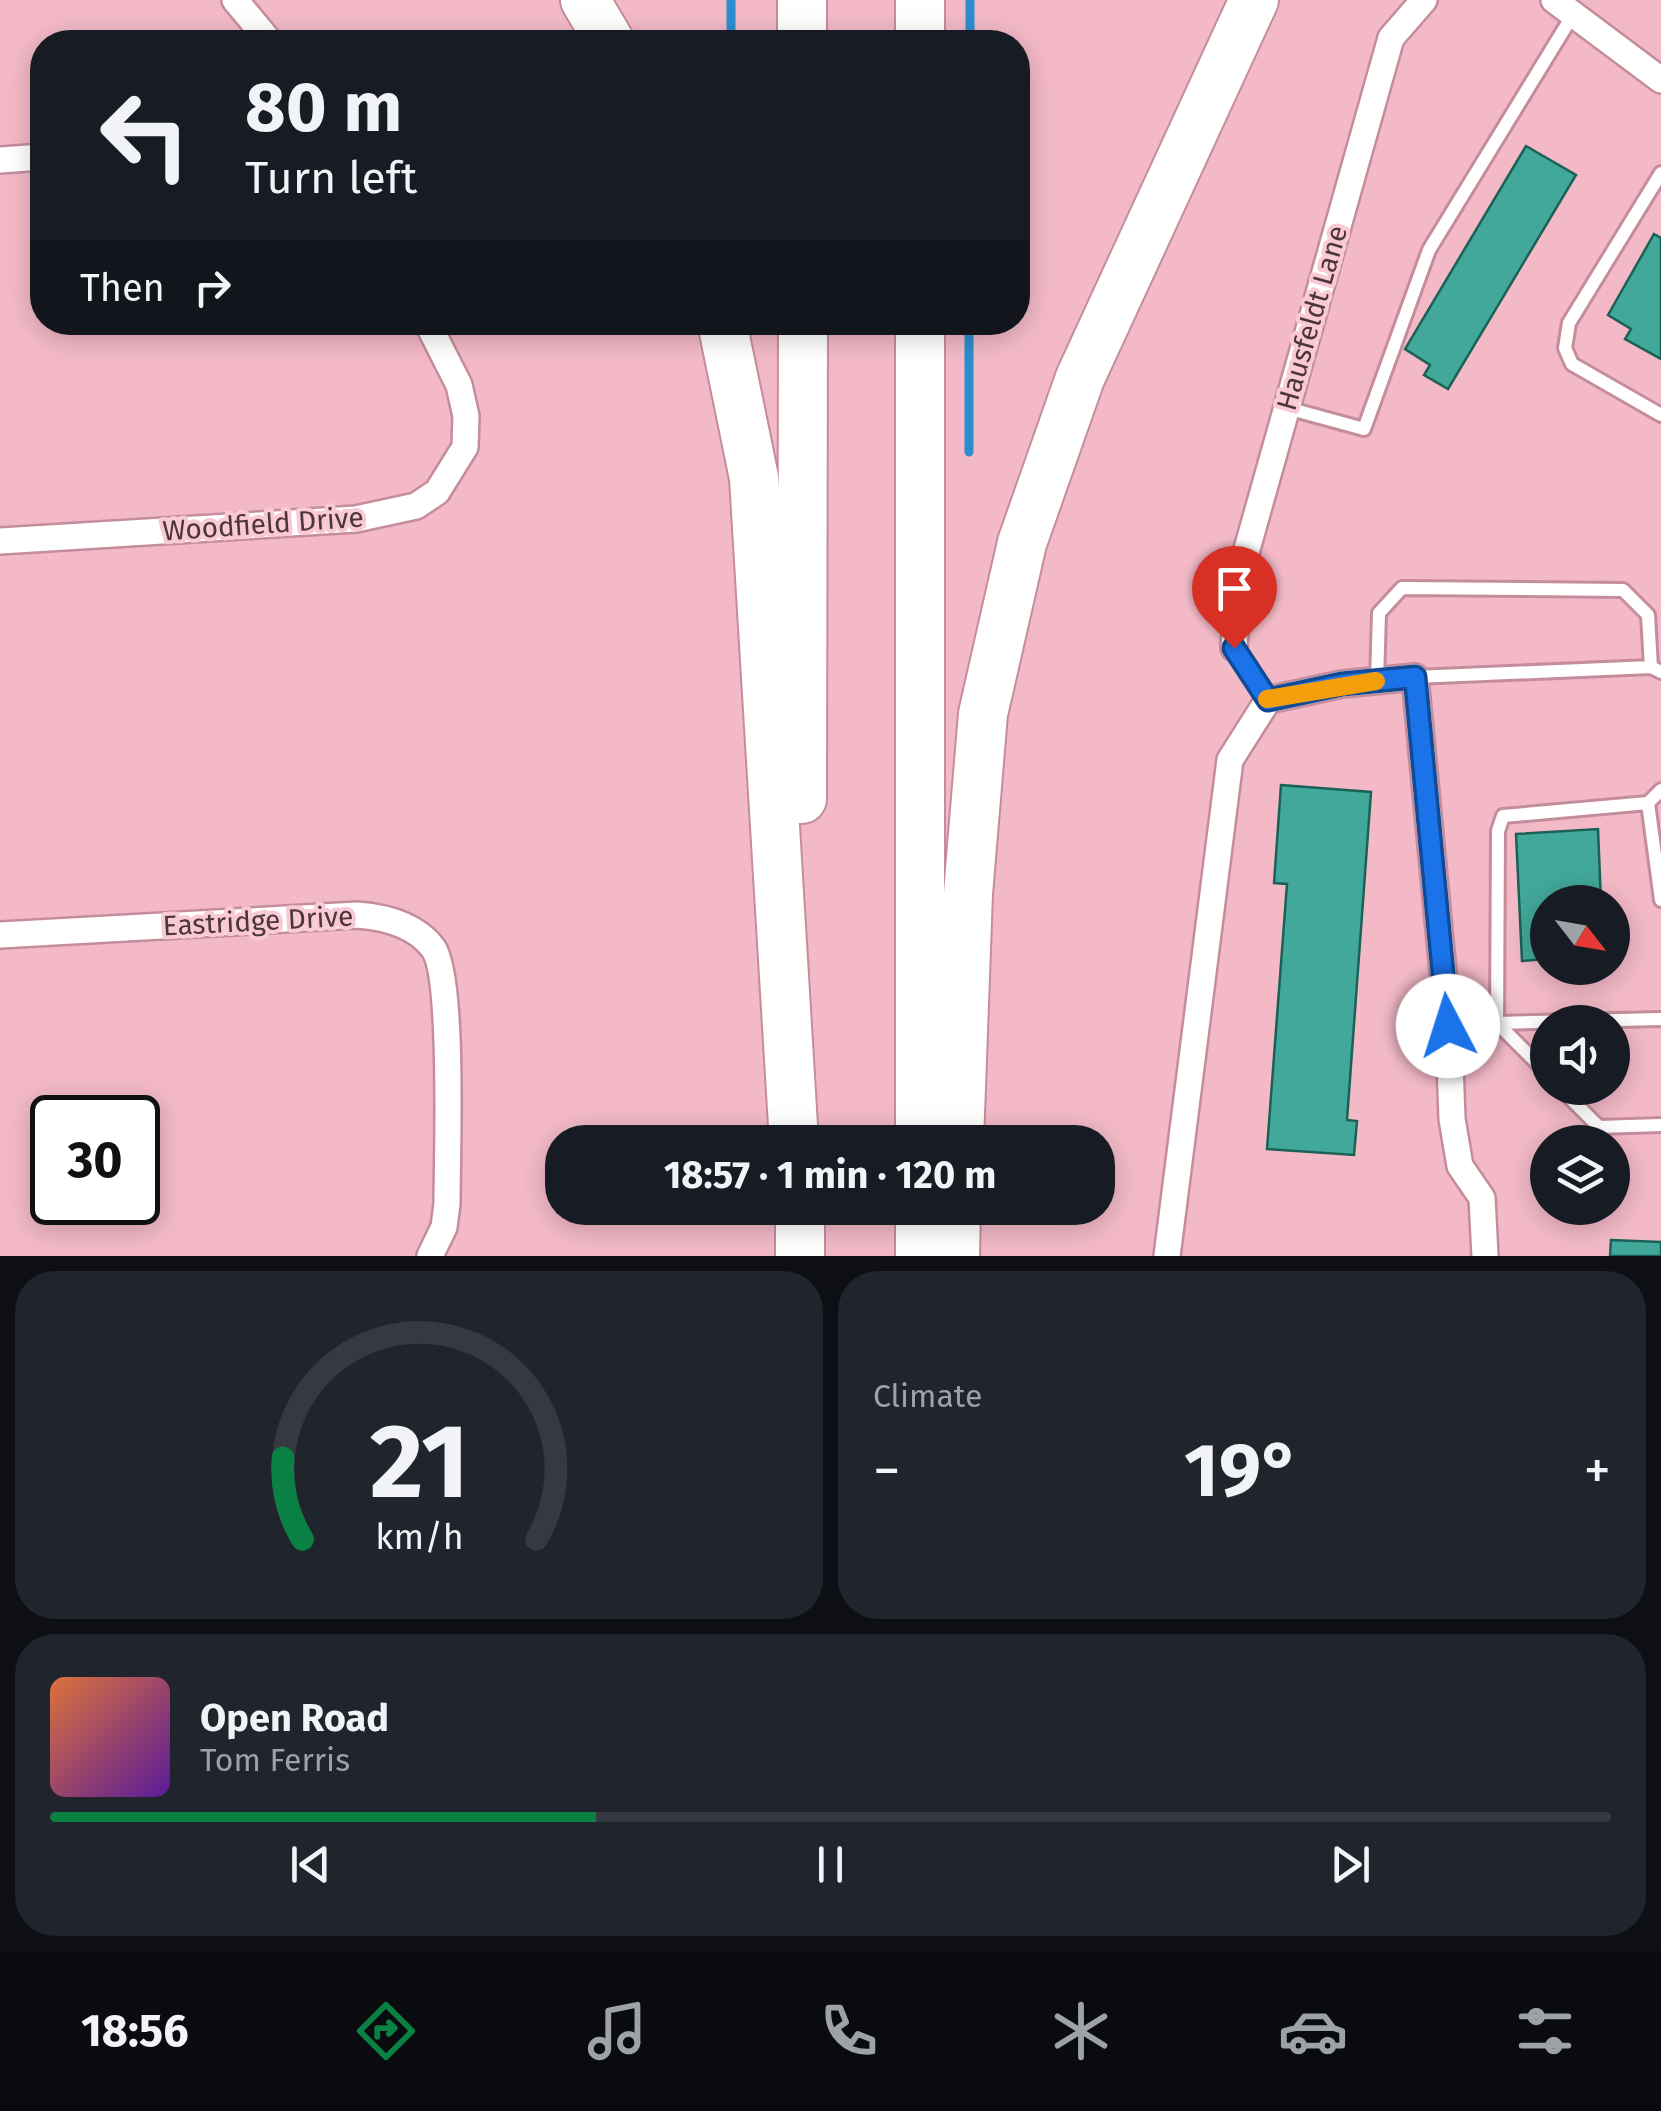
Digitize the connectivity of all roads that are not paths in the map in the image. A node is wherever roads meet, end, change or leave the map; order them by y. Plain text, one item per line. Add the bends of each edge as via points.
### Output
1 (235, 0) edge
2 (585, 0) edge
3 (802, 0) edge
4 (920, 0) edge
5 (1254, 0) edge
6 (1424, 0) edge
7 (1564, 6) edge
8 (260, 30) edge
9 (603, 30) edge
10 (802, 30) edge
11 (920, 30) edge
12 (1661, 80) edge
13 (30, 157) edge
14 (0, 160) edge
15 (1661, 174) edge
16 (434, 335) edge
17 (725, 335) edge
18 (803, 335) edge
19 (920, 335) edge
20 (1287, 408) junction
21 (1661, 416) edge
22 (0, 541) edge
23 (1234, 648) joint
24 (1656, 669) edge
25 (1415, 677) junction
26 (1377, 681) junction
27 (1268, 700) junction
28 (1661, 790) edge
29 (1648, 803) junction
30 (1661, 900) edge
31 (0, 935) edge
32 (1661, 1019) edge
33 (1497, 1023) junction
34 (1448, 1026) junction
35 (1530, 1056) edge
36 (1577, 1105) edge
37 (796, 1125) edge
38 (797, 1125) edge
39 (920, 1125) edge
40 (960, 1125) edge
41 (1661, 1125) edge
42 (920, 1225) edge
43 (956, 1225) edge
44 (430, 1256) edge
45 (920, 1256) edge
46 (955, 1256) edge
47 (1167, 1256) edge
48 (1485, 1256) edge

1 - 8 street
2 - 9 highway
3 - 10 highway
4 - 11 highway
5 - 40 highway via 1080,378 1022,543 983,714
6 - 20 street, Hausfeldt Lane via 1391,38
7 - 12 street
7 - 20 lane via 1429,250 1364,429
13 - 14 street
15 - 21 lane via 1569,324 1565,348 1572,364
16 - 22 street, Woodfield Drive via 459,385 465,446 437,492 389,515
17 - 37 highway via 754,478
18 - 38 highway
19 - 39 highway
20 - 23 street, Hausfeldt Lane via 1238,582
23 - 27 lane
24 - 25 lane
24 - 26 lane via 1648,615 1623,590 1402,588 1378,613
25 - 26 street
25 - 34 street
26 - 27 street
27 - 47 street via 1230,760
28 - 29 lane
29 - 30 lane
29 - 33 lane via 1503,816
31 - 44 street, Eastridge Drive via 356,916 381,917 423,938 436,950 444,996 447,1204
32 - 33 lane
33 - 34 lane
33 - 35 lane
34 - 48 street via 1452,1119 1460,1166 1482,1198
36 - 41 lane via 1599,1127
42 - 45 highway
43 - 46 highway

